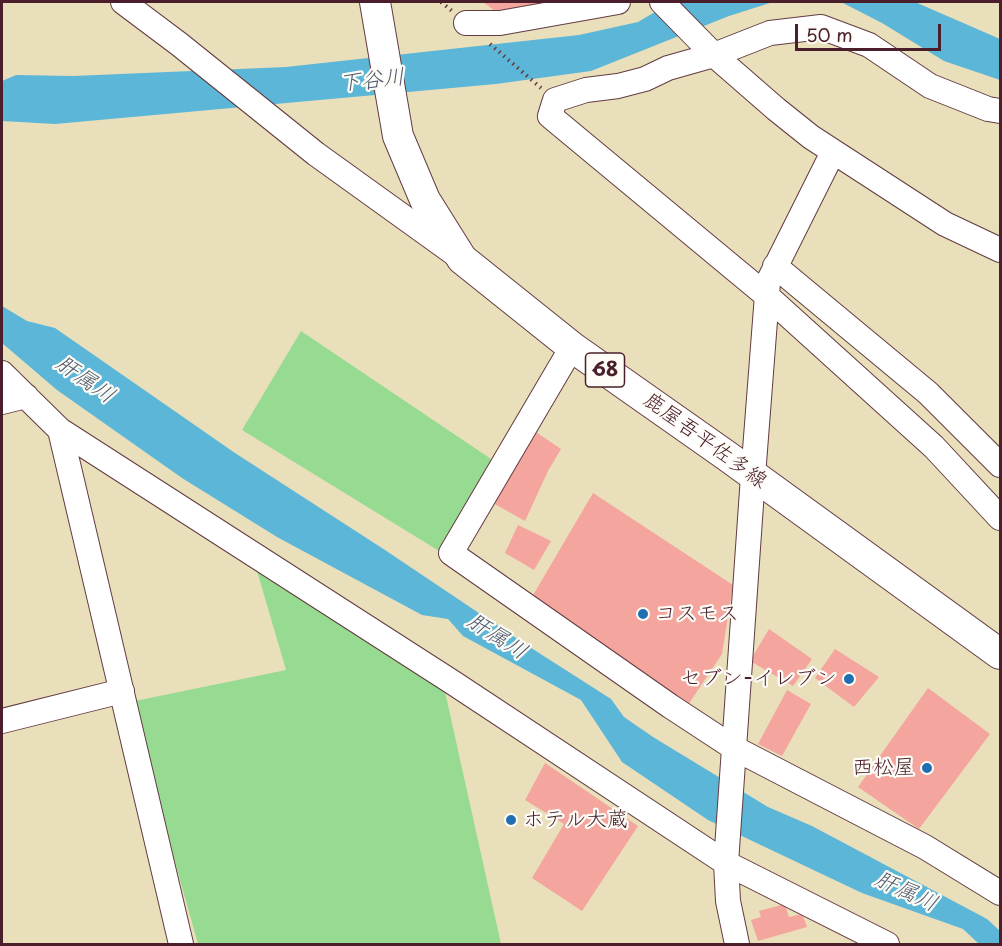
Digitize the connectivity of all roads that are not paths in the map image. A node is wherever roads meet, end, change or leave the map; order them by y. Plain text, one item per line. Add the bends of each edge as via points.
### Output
1 (123, 2) edge
2 (375, 2) edge
3 (618, 2) edge
4 (662, 2) edge
5 (466, 23) road end
6 (714, 55) junction
7 (1000, 111) edge
8 (833, 152) junction
9 (1000, 250) edge
10 (462, 259) junction
11 (775, 266) junction
12 (767, 296) junction
13 (572, 347) junction
14 (2, 373) edge
15 (26, 396) junction
16 (2, 402) edge
17 (60, 430) junction
18 (999, 461) edge
19 (753, 476) junction
20 (1000, 518) edge
21 (1000, 654) edge
22 (122, 691) junction
23 (2, 721) edge
24 (734, 748) junction
25 (727, 854) junction
26 (1000, 893) edge
27 (181, 945) edge
28 (737, 945) edge
29 (887, 945) edge

1 - 10 street via 316,154
2 - 10 main road, 鹿屋吾平佐多線 / 68 via 398,136 425,200
3 - 5 street via 500,23
4 - 6 street
6 - 7 street via 770,33 820,27 869,45 930,86
6 - 8 street
6 - 12 street via 645,79 555,100 550,116
8 - 9 street via 945,224
8 - 11 street
10 - 13 main road, 鹿屋吾平佐多線 / 68
11 - 12 street
11 - 18 street via 928,393
12 - 19 street
12 - 20 street via 934,447
13 - 19 main road, 鹿屋吾平佐多線 / 68
13 - 24 street via 451,553
14 - 15 street
15 - 16 street
15 - 17 street
17 - 22 street
17 - 25 street
19 - 21 main road, 鹿屋吾平佐多線 / 68
19 - 24 street
22 - 23 street
22 - 27 street
24 - 25 street
24 - 26 street via 925,847
25 - 28 street via 728,901
25 - 29 street

